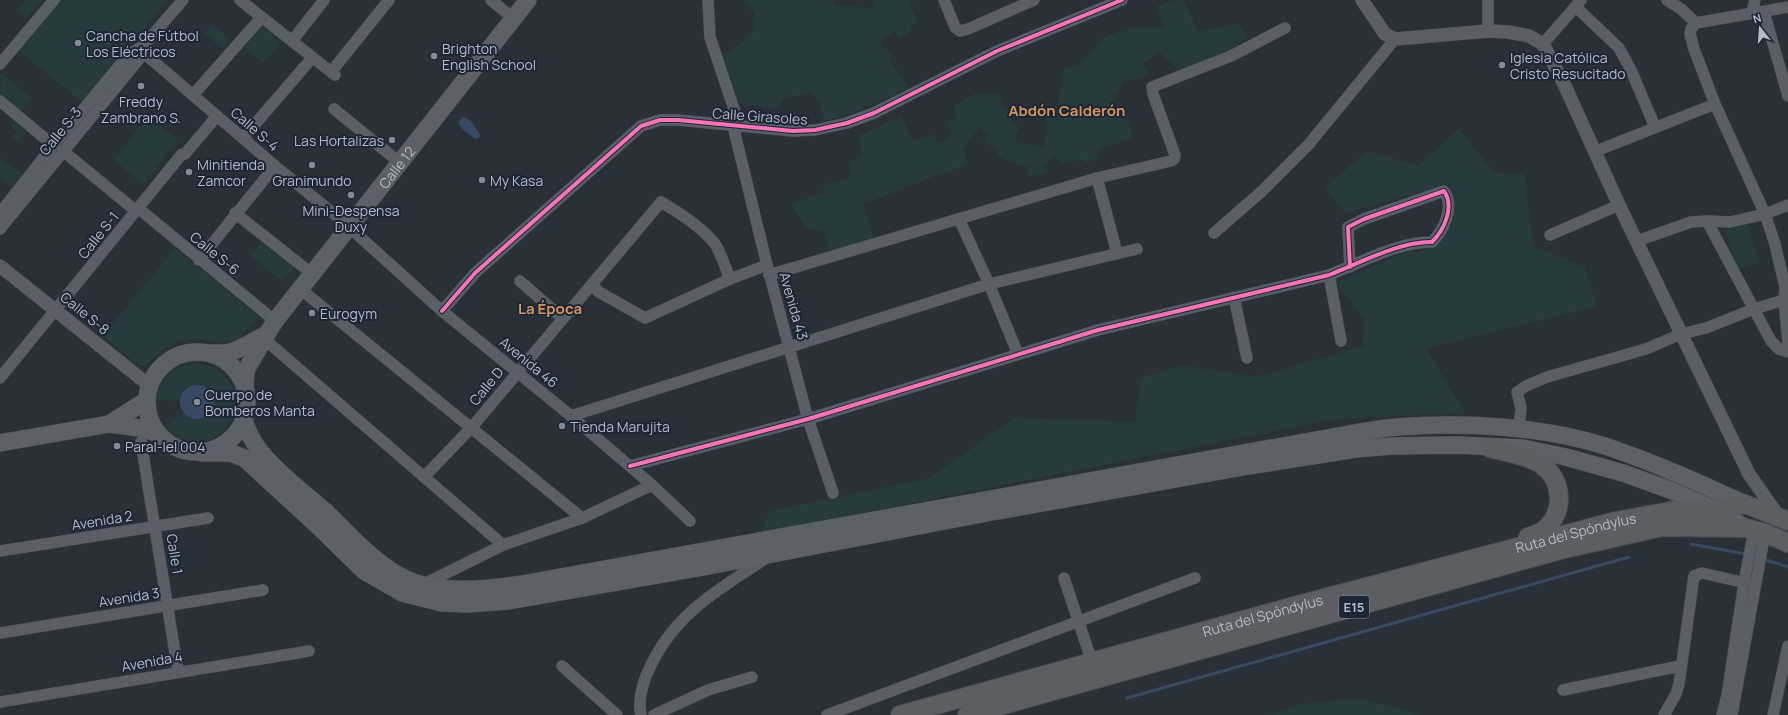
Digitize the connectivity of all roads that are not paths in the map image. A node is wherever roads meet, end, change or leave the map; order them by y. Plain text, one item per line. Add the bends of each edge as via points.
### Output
1 (54, 0) edge
2 (183, 0) edge
3 (240, 0) edge
4 (324, 0) edge
5 (389, 0) edge
6 (528, 0) edge
7 (708, 0) edge
8 (944, 0) edge
9 (1034, 0) edge
10 (1122, 0) edge
11 (1362, 0) edge
12 (1488, 0) edge
13 (1667, 0) edge
14 (1755, 0) edge
15 (494, 3) edge
16 (1578, 4) edge
17 (1788, 8) edge
18 (1752, 12) junction
19 (1764, 12) junction
20 (261, 18) junction
21 (513, 18) junction
22 (1696, 23) junction
23 (1285, 28) dead end
24 (1488, 30) junction
25 (1395, 39) junction
26 (292, 41) junction
27 (1543, 44) junction
28 (143, 49) junction
29 (312, 58) junction
30 (0, 64) edge
31 (193, 95) junction
32 (1788, 96) edge
33 (0, 101) edge
34 (1715, 104) junction
35 (334, 109) dead end
36 (218, 116) junction
37 (1655, 126) junction
38 (736, 127) junction
39 (243, 138) junction
40 (57, 149) junction
41 (1596, 151) junction
42 (399, 162) junction
43 (275, 166) junction
44 (1097, 178) junction
45 (1619, 204) junction
46 (1788, 205) edge
47 (137, 210) junction
48 (0, 213) edge
49 (235, 213) junction
50 (1765, 214) junction
51 (959, 219) junction
52 (1707, 221) junction
53 (348, 227) junction
54 (0, 229) edge
55 (1214, 233) dead end
56 (1550, 235) dead end
57 (1637, 241) junction
58 (1137, 249) dead end
59 (1117, 253) junction
60 (198, 260) junction
61 (0, 266) edge
62 (1350, 267) junction
63 (768, 270) junction
64 (311, 273) junction
65 (1329, 275) junction
66 (730, 279) junction
67 (520, 281) dead end
68 (592, 284) junction
69 (989, 284) junction
70 (299, 288) junction
71 (1234, 297) junction
72 (1786, 300) edge
73 (1754, 308) junction
74 (56, 310) junction
75 (442, 310) junction
76 (562, 318) junction
77 (275, 321) junction
78 (1681, 334) junction
79 (265, 335) junction
80 (1341, 341) dead end
81 (1788, 343) edge
82 (790, 348) junction
83 (1788, 352) edge
84 (207, 353) junction
85 (1018, 354) junction
86 (1247, 358) dead end
87 (516, 373) junction
88 (2, 376) edge
89 (245, 386) junction
90 (148, 393) junction
91 (571, 416) junction
92 (808, 419) junction
93 (244, 420) junction
94 (109, 424) junction
95 (472, 427) junction
96 (1519, 429) junction
97 (157, 433) junction
98 (141, 442) dead end
99 (0, 443) edge
100 (1490, 448) junction
101 (201, 453) junction
102 (630, 466) junction
103 (1749, 474) junction
104 (424, 477) junction
105 (652, 485) junction
106 (833, 492) dead end
107 (1746, 504) junction
108 (1716, 510) junction
109 (208, 518) dead end
110 (582, 518) junction
111 (1783, 519) edge
112 (690, 521) dead end
113 (155, 526) junction
114 (1755, 530) junction
115 (1788, 543) edge
116 (504, 545) junction
117 (0, 551) edge
118 (773, 554) junction
119 (1492, 554) junction
120 (1064, 578) dead end
121 (1195, 578) dead end
122 (1750, 584) junction
123 (422, 585) junction
124 (263, 590) dead end
125 (167, 606) junction
126 (1078, 621) junction
127 (0, 633) edge
128 (1788, 646) edge
129 (309, 651) dead end
130 (1092, 662) junction
131 (562, 666) dead end
132 (1680, 666) junction
133 (178, 671) junction
134 (1734, 677) junction
135 (752, 678) dead end
136 (1563, 690) dead end
137 (0, 702) edge
138 (617, 715) edge
139 (641, 715) edge
140 (654, 715) edge
141 (827, 715) edge
142 (900, 715) edge
143 (967, 715) edge
144 (1664, 715) edge
145 (1722, 715) edge
146 (1732, 715) edge
147 (1773, 715) edge

1 - 30 street
2 - 28 street, Calle S-3
3 - 20 street
4 - 26 street
5 - 29 street via 333,74
6 - 21 main road, Calle 12
7 - 38 street, Avenida 43 via 710,37
8 - 9 street via 955,27 960,31
10 - 38 street, Calle Girasoles via 997,51 874,113 847,123 793,132
11 - 25 street via 1385,34
12 - 24 street
13 - 22 street
14 - 18 street
15 - 21 street
16 - 27 street
16 - 37 street via 1619,48
17 - 19 street
18 - 19 street
18 - 22 street
19 - 32 street
20 - 26 street
20 - 31 street
21 - 42 main road, Calle 12
22 - 34 street via 1690,34
23 - 44 street via 1231,56 1152,87 1152,94 1174,159
24 - 25 street
24 - 27 street via 1529,36
25 - 55 street via 1309,144 1261,192
26 - 29 street
27 - 41 street
28 - 31 street, Calle S-4
28 - 40 street, Calle S-3
28 - 40 street, Calle S-3 via 131,52
29 - 39 street
31 - 36 street, Calle S-4
33 - 40 street, Calle S-6
34 - 37 street
34 - 50 street
35 - 42 street
36 - 39 street, Calle S-4
36 - 47 street, Calle S-1 via 185,154 182,154
37 - 41 street
38 - 63 street, Avenida 43
38 - 75 street, Calle Girasoles via 678,120 660,120 641,126 475,272
39 - 43 street, Calle S-4
40 - 47 street, Calle S-6
40 - 48 street, Calle S-3
40 - 54 street, Calle S-3
41 - 45 street
42 - 53 main road, Calle 12
43 - 49 street
43 - 53 street, Calle S-4
44 - 51 street
44 - 59 street
45 - 56 street
45 - 57 street
46 - 50 street
47 - 60 street, Calle S-6
47 - 74 street, Calle S-1
49 - 60 street
49 - 64 street
50 - 52 street via 1730,222
50 - 72 street via 1775,244
51 - 63 street
51 - 69 street
52 - 57 street via 1691,222
52 - 73 street
53 - 64 main road, Calle 12
53 - 75 street, Avenida 46
57 - 78 street
58 - 59 street
59 - 69 street
60 - 77 street, Calle S-6
61 - 74 street, Calle S-8
62 - 62 street via 1392,250 1420,242 1432,242 1442,232 1446,218 1448,197 1444,191 1348,227
62 - 65 street
63 - 66 street
63 - 82 street, Avenida 43
64 - 70 main road, Calle 12
65 - 71 street
65 - 80 street
66 - 68 street via 645,318 600,292
66 - 68 street, Calle D via 714,244 680,214 661,202
67 - 76 street
68 - 76 street, Calle D
69 - 82 street
69 - 85 street
70 - 77 main road, Calle 12
70 - 95 street
71 - 85 street via 1098,330
71 - 86 street
72 - 73 street
72 - 81 street
73 - 78 street via 1706,328
73 - 83 street via 1774,346
74 - 88 street, Calle S-1
74 - 90 street, Calle S-8
75 - 87 street, Avenida 46
76 - 87 street, Calle D
77 - 79 main road, Calle 12
78 - 96 street via 1646,349 1547,377 1526,386 1517,392 1521,408
78 - 103 street
79 - 84 main road, Calle 12 via 239,350
79 - 89 main road, Calle 12 via 246,370
79 - 104 street via 270,344
82 - 91 street
82 - 92 street, Avenida 43
84 - 89 main road via 230,365 239,374
84 - 90 main road via 183,354 172,359 159,370
85 - 92 street
87 - 91 street, Avenida 46
87 - 95 street, Calle D
89 - 93 main road via 248,403
90 - 94 main road
90 - 97 main road via 149,417
91 - 102 street, Avenida 46
92 - 102 street
92 - 106 street, Avenida 43
93 - 101 main road via 238,433 227,443 215,450
93 - 123 main road via 265,457 396,574
94 - 97 main road
94 - 99 main road
95 - 104 street, Calle D
95 - 110 street
96 - 107 main road via 1604,446 1654,464
96 - 123 main road via 1440,425 1396,427 496,588 465,590
97 - 101 main road via 179,449
98 - 113 street, Calle 1
100 - 108 main road via 1522,448 1595,464 1670,490
100 - 118 main road via 1421,445 1348,450 1008,509
100 - 119 highway via 1535,461 1543,466 1554,480 1560,502 1555,517 1544,530
101 - 118 main road via 231,453 244,458 364,571 402,594 442,603 509,601
102 - 105 street, Avenida 46
103 - 107 street via 1750,491
103 - 111 street
104 - 116 street
105 - 110 street
105 - 112 street, Avenida 46
107 - 108 highway, Ruta del Spóndylus / E15
107 - 111 highway
107 - 114 street via 1740,519
108 - 114 main road
108 - 119 highway, Ruta del Spóndylus / E15 via 1676,510 1647,515 1563,534
109 - 113 street, Avenida 2
110 - 116 street
113 - 117 street, Avenida 2
113 - 125 street, Calle 1
114 - 115 highway, Ruta del Spóndylus / E15
114 - 122 street via 1755,555
114 - 143 highway, Ruta del Spóndylus / E15 via 1662,527 1581,545
116 - 123 street
118 - 139 street via 692,609 666,638 647,674 638,704
119 - 130 highway, Ruta del Spóndylus / E15
120 - 126 street
121 - 126 street
122 - 132 street via 1702,574 1694,576
122 - 134 street
124 - 125 street, Avenida 3
125 - 127 street, Avenida 3
125 - 133 street, Calle 1
126 - 130 street
126 - 141 street
128 - 147 street
129 - 133 street, Avenida 4
130 - 142 highway, Ruta del Spóndylus / E15
131 - 138 street
132 - 136 street
132 - 144 street via 1676,694
133 - 137 street, Avenida 4
134 - 145 street
134 - 146 street
135 - 140 street via 708,690

